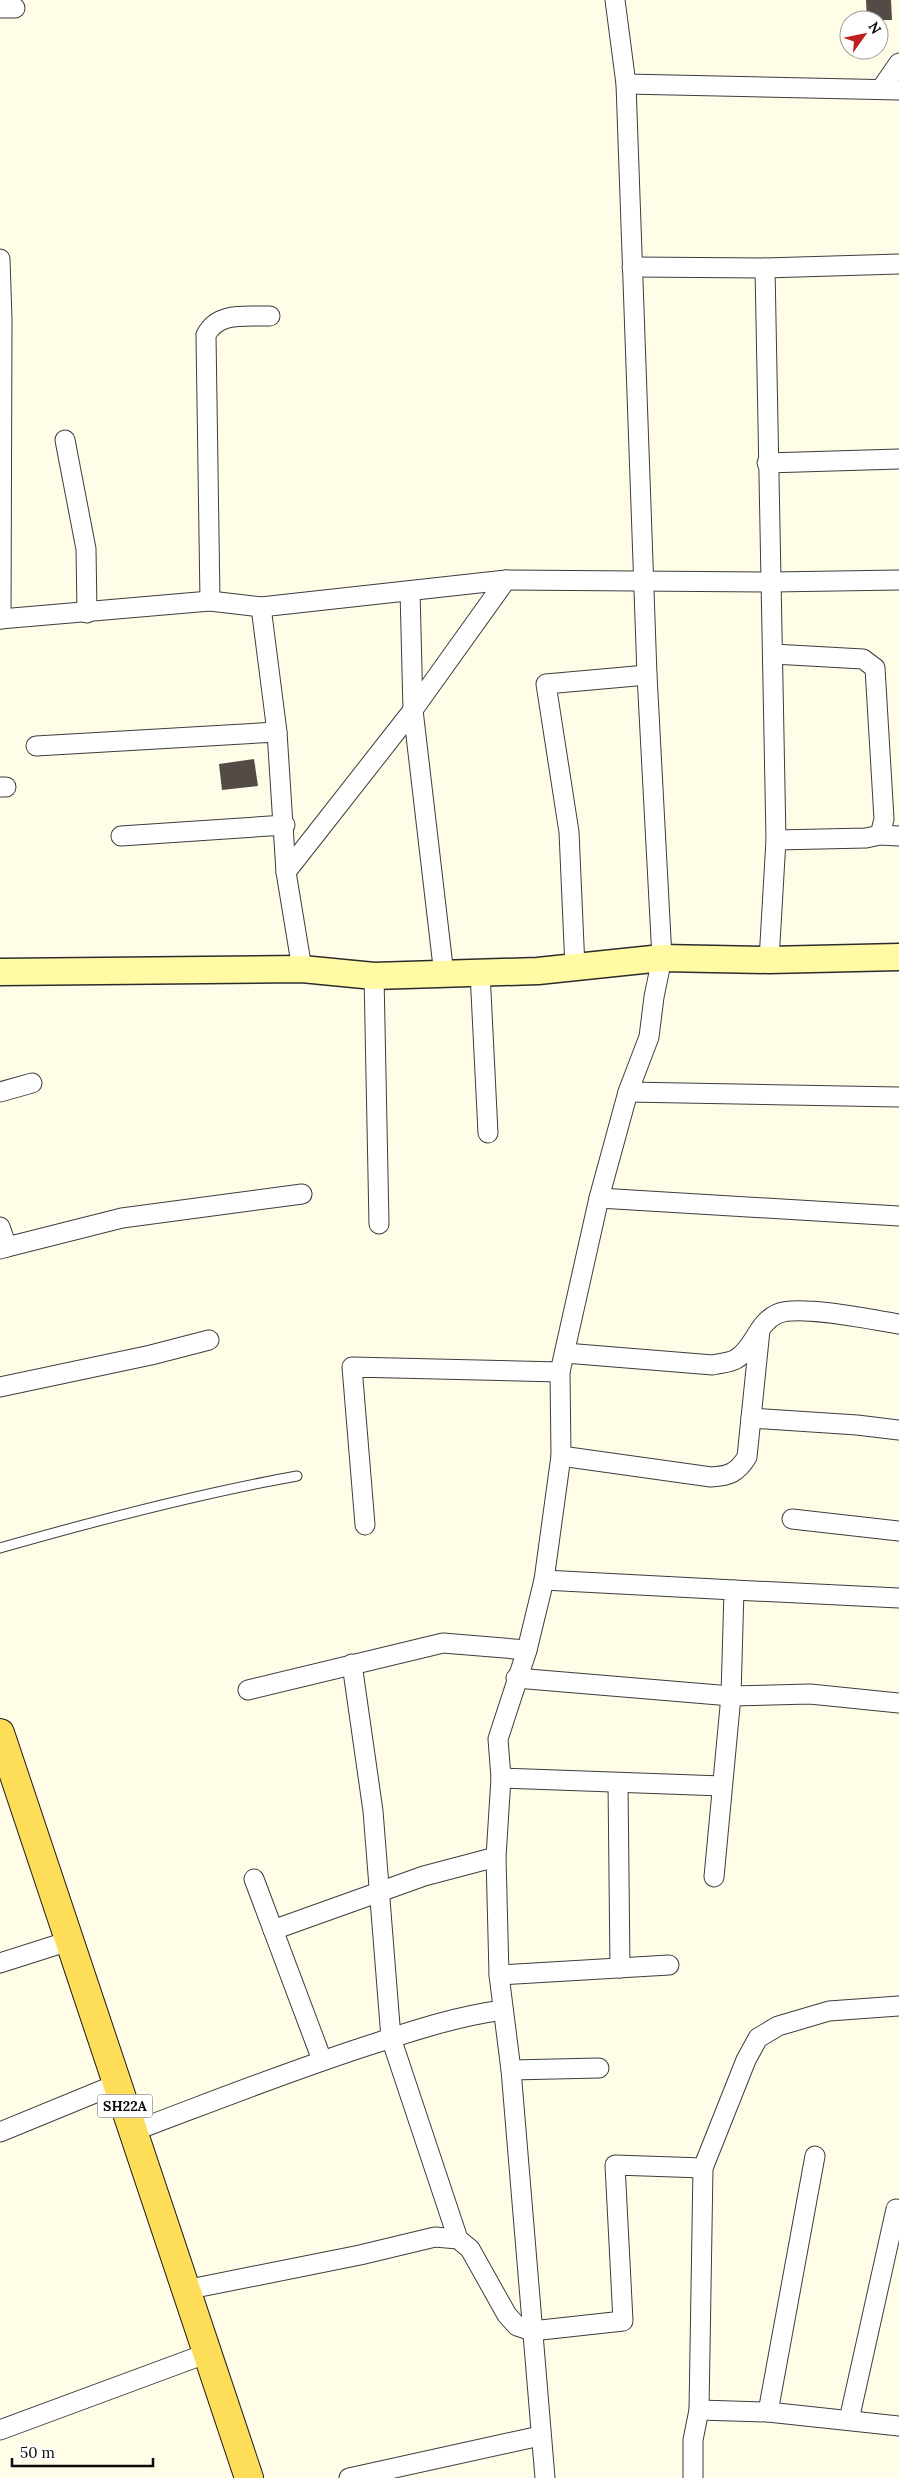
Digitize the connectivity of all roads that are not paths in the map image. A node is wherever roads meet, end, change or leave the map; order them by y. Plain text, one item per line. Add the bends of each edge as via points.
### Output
1 (615, 0) edge
2 (899, 63) edge
3 (626, 84) junction
4 (890, 90) edge
5 (0, 259) edge
6 (899, 264) edge
7 (632, 267) junction
8 (765, 268) junction
9 (270, 316) dead end
10 (65, 440) dead end
11 (899, 458) edge
12 (768, 463) junction
13 (506, 580) junction
14 (899, 580) edge
15 (644, 582) junction
16 (772, 582) junction
17 (410, 591) junction
18 (210, 601) junction
19 (261, 607) junction
20 (87, 613) junction
21 (0, 619) edge
22 (773, 654) junction
23 (647, 675) junction
24 (413, 710) junction
25 (277, 732) junction
26 (36, 746) dead end
27 (285, 825) junction
28 (880, 835) junction
29 (121, 836) dead end
30 (899, 836) edge
31 (776, 840) junction
32 (286, 872) junction
33 (899, 957) edge
34 (662, 958) junction
35 (769, 960) junction
36 (575, 968) junction
37 (302, 969) junction
38 (0, 972) edge
39 (480, 972) junction
40 (444, 975) junction
41 (374, 976) junction
42 (32, 1084) dead end
43 (0, 1092) edge
44 (628, 1092) junction
45 (899, 1097) edge
46 (488, 1133) dead end
47 (302, 1194) dead end
48 (598, 1198) junction
49 (899, 1216) edge
50 (379, 1224) dead end
51 (0, 1227) edge
52 (3, 1248) edge
53 (899, 1324) edge
54 (760, 1327) junction
55 (209, 1340) dead end
56 (566, 1353) junction
57 (560, 1372) junction
58 (0, 1387) edge
59 (751, 1418) junction
60 (899, 1430) edge
61 (561, 1456) junction
62 (297, 1476) dead end
63 (792, 1519) dead end
64 (365, 1525) dead end
65 (899, 1532) edge
66 (0, 1548) edge
67 (544, 1580) junction
68 (734, 1590) junction
69 (899, 1598) edge
70 (527, 1650) junction
71 (352, 1664) junction
72 (516, 1678) junction
73 (248, 1690) dead end
74 (731, 1696) junction
75 (899, 1703) edge
76 (0, 1734) edge
77 (501, 1778) junction
78 (618, 1783) junction
79 (722, 1786) junction
80 (496, 1858) junction
81 (714, 1877) dead end
82 (254, 1879) dead end
83 (378, 1893) junction
84 (273, 1930) junction
85 (70, 1941) junction
86 (0, 1963) edge
87 (669, 1965) dead end
88 (620, 1968) junction
89 (499, 1975) junction
90 (899, 2006) edge
91 (504, 2010) junction
92 (391, 2038) junction
93 (322, 2060) junction
94 (599, 2068) dead end
95 (511, 2070) junction
96 (117, 2084) junction
97 (134, 2131) junction
98 (0, 2132) edge
99 (815, 2156) dead end
100 (703, 2168) junction
101 (896, 2209) dead end
102 (458, 2239) junction
103 (185, 2290) junction
104 (532, 2331) junction
105 (208, 2353) junction
106 (699, 2410) junction
107 (768, 2412) junction
108 (849, 2420) junction
109 (899, 2426) edge
110 (0, 2430) edge
111 (540, 2436) junction
112 (248, 2478) edge
113 (349, 2478) edge
114 (546, 2478) edge
115 (693, 2478) edge

1 - 3 street
2 - 4 street
3 - 4 street
3 - 7 street
5 - 21 street
6 - 8 street
7 - 8 street
7 - 15 street
8 - 12 street
9 - 18 street via 225,318 216,321 206,334
10 - 20 street via 86,549
11 - 12 street
12 - 16 street
13 - 15 street
13 - 17 street
13 - 24 street
14 - 16 street
15 - 16 street
15 - 23 street
16 - 22 street
17 - 19 street
17 - 24 street
18 - 19 street
18 - 20 street
19 - 25 street
20 - 21 street
22 - 28 street via 864,659 875,668 884,819
22 - 31 street
23 - 34 street
23 - 36 street via 546,684 569,832
24 - 32 street
24 - 40 street
25 - 26 street
25 - 27 street
27 - 29 street
27 - 32 street
28 - 30 street
28 - 31 street
31 - 35 street
32 - 37 street
33 - 35 street
34 - 35 street
34 - 36 street
34 - 44 street via 649,1037
36 - 39 street
37 - 38 street
37 - 41 street
39 - 40 street
39 - 46 street
40 - 41 street
41 - 50 street
42 - 43 street
44 - 45 street
44 - 48 street
47 - 52 street via 122,1218
48 - 49 street
48 - 56 street
51 - 52 street
53 - 54 street via 804,1311 778,1314
54 - 56 street via 736,1360 714,1365
54 - 59 street
55 - 58 street via 151,1356
56 - 57 street
57 - 61 street
57 - 64 street via 352,1367
59 - 60 street
59 - 61 street via 747,1457 740,1469 730,1476 711,1477
61 - 67 street
62 - 66 lane via 225,1488
63 - 65 street
67 - 68 street
67 - 70 street
68 - 69 street
68 - 74 street
70 - 71 street via 443,1643
70 - 72 street
71 - 73 street
71 - 83 street via 373,1811
72 - 74 street
72 - 77 street via 498,1739
74 - 75 street via 810,1694
74 - 79 street
76 - 85 main road, SH22A
77 - 78 street
77 - 80 street
78 - 79 street
78 - 88 street
79 - 81 street
80 - 83 street via 424,1876
80 - 89 street
82 - 84 street
83 - 84 street
83 - 92 street
84 - 93 street
85 - 86 street
85 - 96 main road, SH22A
87 - 88 street
88 - 89 street
89 - 91 street
90 - 100 street via 829,2011 778,2026 758,2038
91 - 92 street via 467,2014
91 - 95 street
92 - 93 street
92 - 102 street
93 - 97 street
94 - 95 street
95 - 104 street
96 - 97 main road, SH22A
96 - 98 street
97 - 103 main road, SH22A
99 - 107 street
100 - 104 street via 615,2166 623,2321
100 - 106 street
101 - 108 street
102 - 103 street via 435,2237
102 - 104 street via 470,2249 507,2315 517,2326
103 - 105 main road, SH22A
104 - 111 street
105 - 110 street
105 - 112 main road, SH22A
106 - 107 street
106 - 115 street via 693,2440
107 - 108 street
108 - 109 street
111 - 113 street
111 - 114 street

